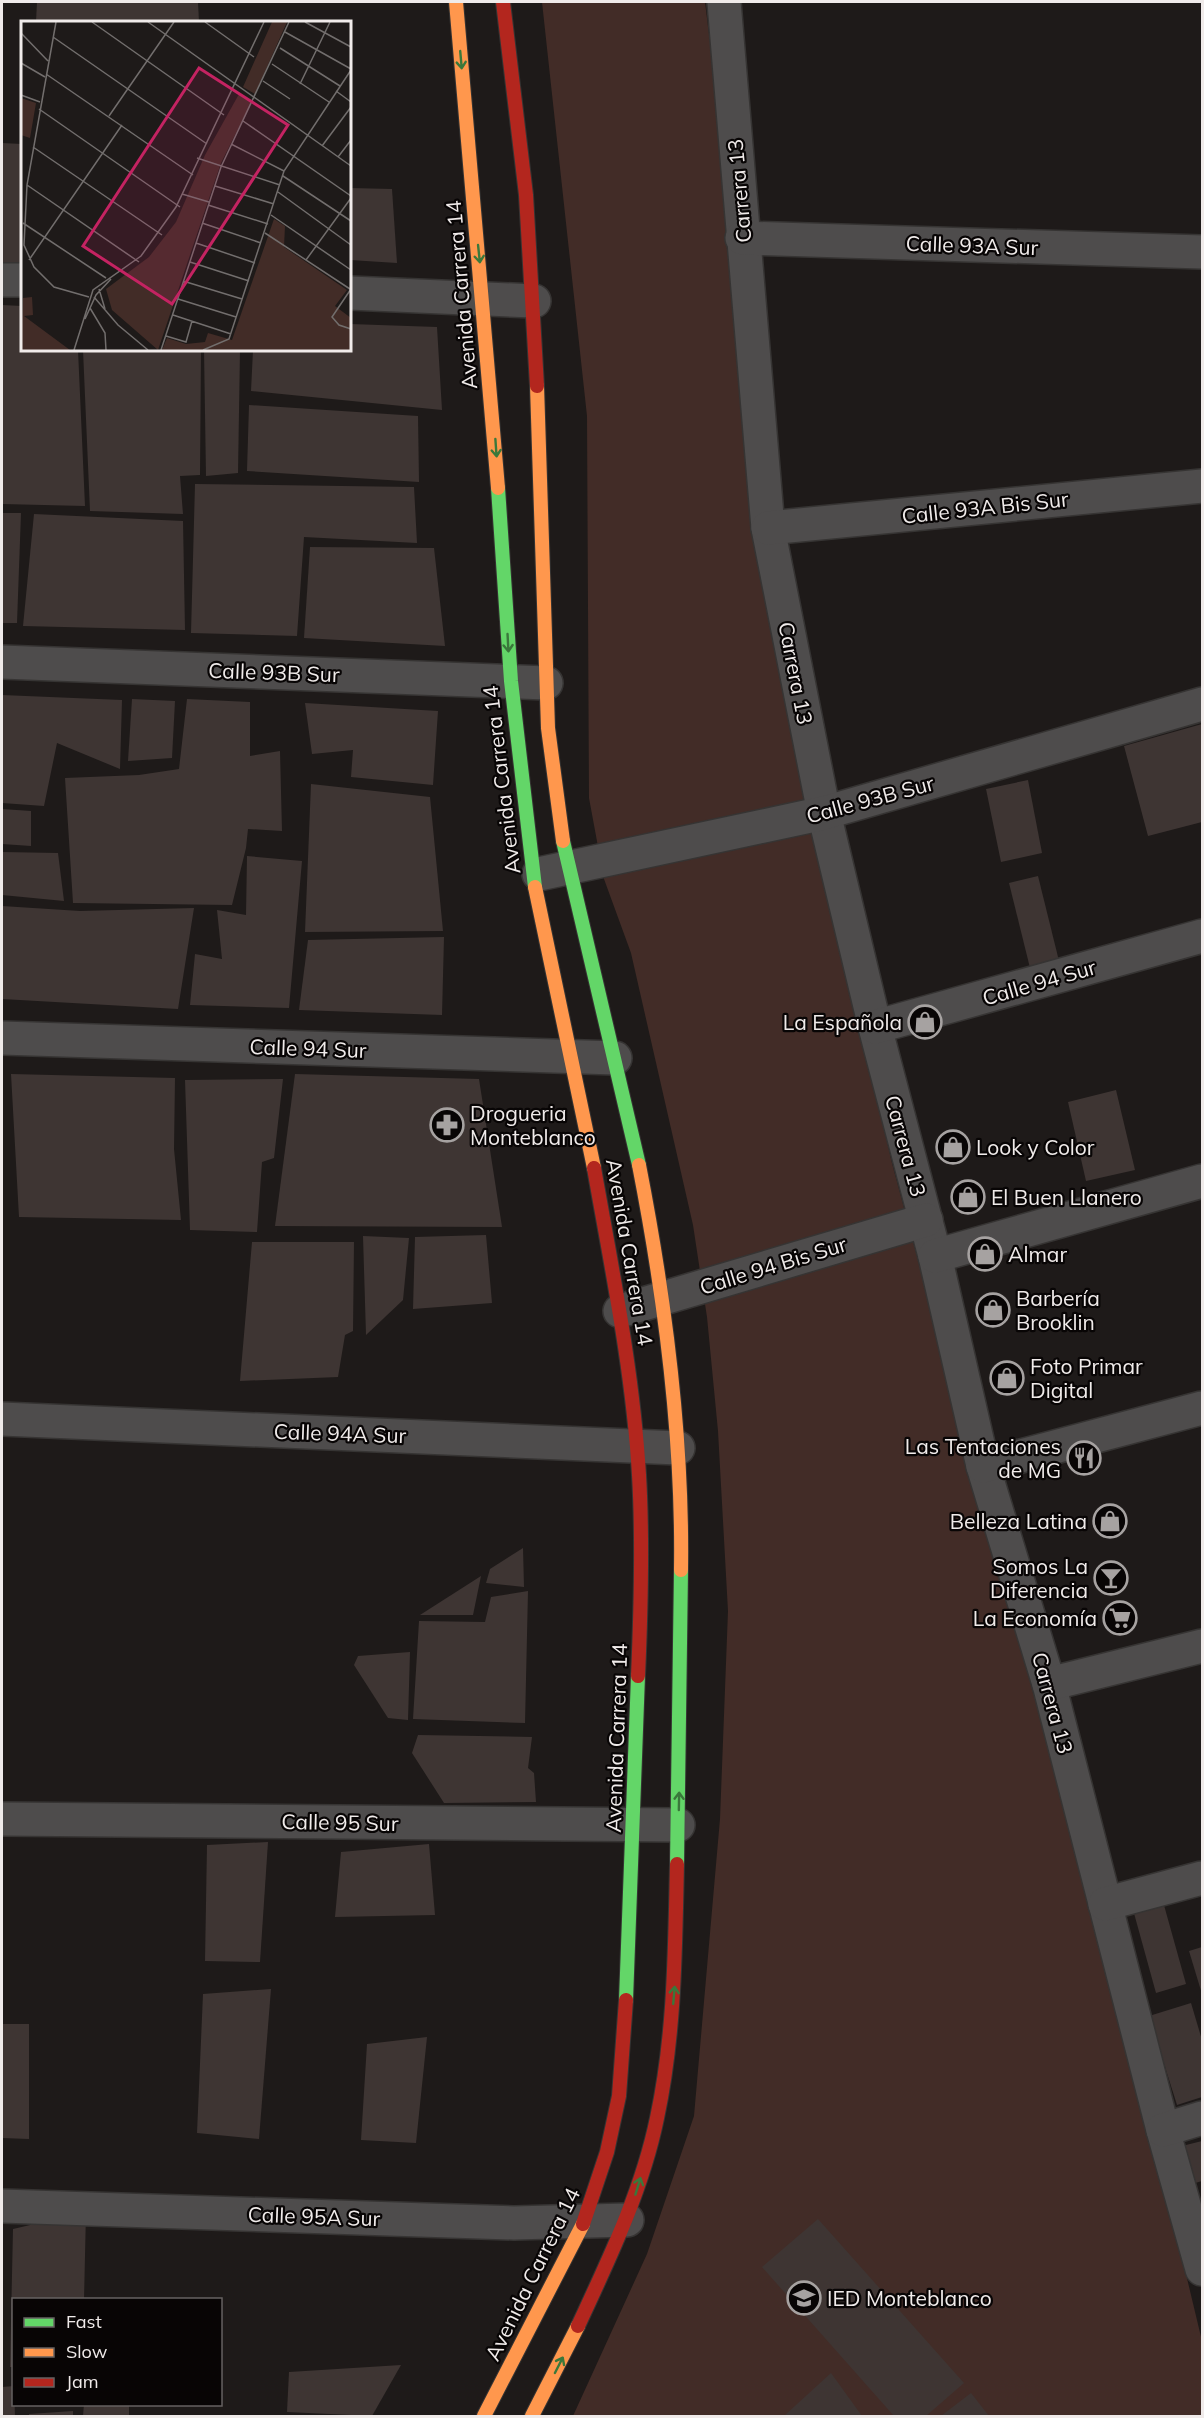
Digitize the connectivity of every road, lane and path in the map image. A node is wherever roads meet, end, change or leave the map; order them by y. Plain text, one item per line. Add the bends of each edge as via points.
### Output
1 (456, 2) edge
2 (503, 2) edge
3 (724, 2) edge
4 (742, 238) junction
5 (1203, 252) edge
6 (2, 280) edge
7 (21, 280) edge
8 (351, 293) edge
9 (483, 299) junction
10 (534, 301) junction
11 (1203, 486) edge
12 (768, 528) junction
13 (2, 662) edge
14 (511, 681) junction
15 (546, 683) junction
16 (1203, 704) edge
17 (824, 813) junction
18 (567, 867) junction
19 (533, 875) junction
20 (1203, 936) edge
21 (875, 1028) junction
22 (2, 1038) edge
23 (571, 1056) junction
24 (615, 1058) junction
25 (1203, 1181) edge
26 (926, 1220) junction
27 (935, 1256) junction
28 (661, 1299) junction
29 (620, 1311) junction
30 (1203, 1408) edge
31 (2, 1419) edge
32 (636, 1446) junction
33 (678, 1448) junction
34 (983, 1466) junction
35 (1203, 1646) edge
36 (1049, 1684) junction
37 (2, 1819) edge
38 (635, 1825) junction
39 (678, 1825) junction
40 (1203, 1878) edge
41 (1105, 1904) junction
42 (1203, 2118) edge
43 (1163, 2130) junction
44 (2, 2206) edge
45 (585, 2220) junction
46 (627, 2220) junction
47 (1203, 2269) edge
48 (484, 2416) edge
49 (532, 2416) edge

1 -> 9 main road, Avenida Carrera 14
2 - 10 main road, Avenida Carrera 14
3 - 4 street, Carrera 13
4 - 5 street, Calle 93A Sur
4 - 12 street, Carrera 13
6 - 7 street
8 - 9 street
9 - 10 street
9 -> 14 main road, Avenida Carrera 14
10 - 15 main road, Avenida Carrera 14
11 - 12 street, Calle 93A Bis Sur
12 - 17 street, Carrera 13
13 - 14 street, Calle 93B Sur
14 - 15 street, Calle 93B Sur
14 - 19 main road, Avenida Carrera 14
15 - 18 main road, Avenida Carrera 14 via 555,790
16 - 17 street, Calle 93B Sur
17 - 18 street, Calle 93B Sur
17 - 21 street, Carrera 13
18 - 19 street, Calle 93B Sur
18 - 24 main road, Avenida Carrera 14
19 - 23 main road, Avenida Carrera 14
20 - 21 street, Calle 94 Sur
21 - 26 street, Carrera 13
22 - 23 street, Calle 94 Sur
23 - 24 street, Calle 94 Sur
23 - 29 main road, Avenida Carrera 14
24 - 28 main road, Avenida Carrera 14 via 640,1168
25 - 27 street
26 - 27 street, Carrera 13
26 - 28 street, Calle 94 Bis Sur
27 - 34 street, Carrera 13
28 - 29 street, Calle 94 Bis Sur
28 - 33 main road, Avenida Carrera 14
29 - 32 main road, Avenida Carrera 14
30 - 34 street
31 - 32 street, Calle 94A Sur
32 - 33 street, Calle 94A Sur
32 - 38 main road, Avenida Carrera 14 via 642,1562
39 -> 33 main road, Avenida Carrera 14 via 682,1530
34 - 36 street, Carrera 13
35 - 36 street
36 - 41 street, Carrera 13
37 - 38 street, Calle 95 Sur
38 - 39 street, Calle 95 Sur
38 - 45 main road, Avenida Carrera 14 via 619,2096 607,2152
46 -> 39 main road, Avenida Carrera 14 via 657,2120 669,2051
40 - 41 street
41 - 43 street, Carrera 13
42 - 43 street
43 - 47 street, Carrera 13
44 - 45 street, Calle 95A Sur via 514,2223
45 - 46 street, Calle 95A Sur
45 - 48 main road, Avenida Carrera 14
49 -> 46 main road, Avenida Carrera 14

